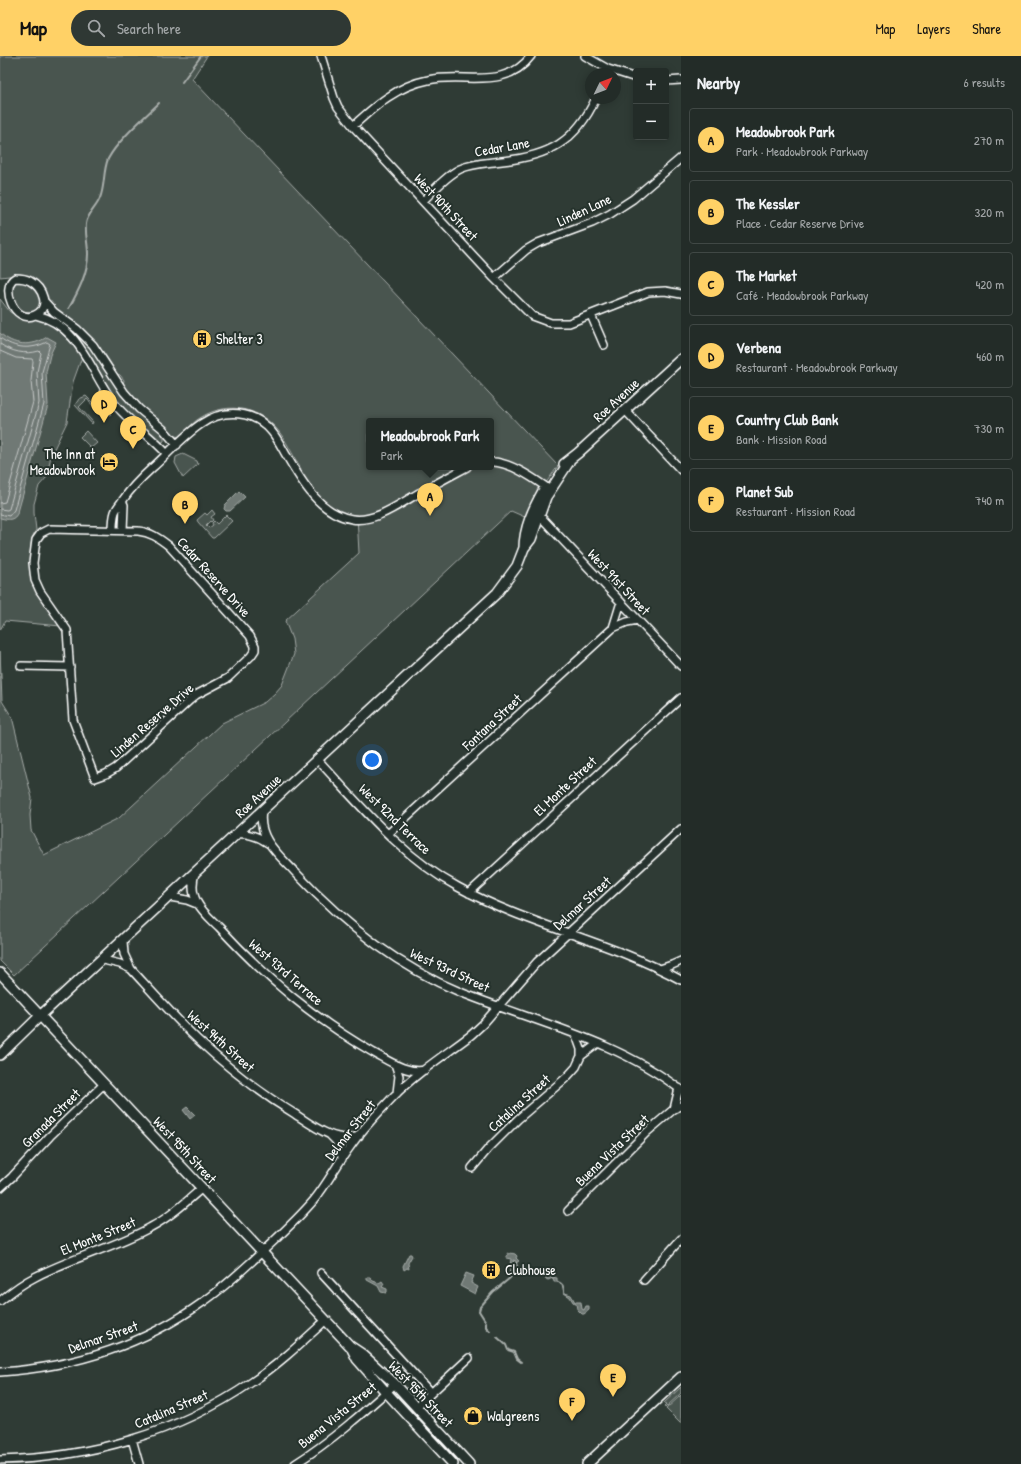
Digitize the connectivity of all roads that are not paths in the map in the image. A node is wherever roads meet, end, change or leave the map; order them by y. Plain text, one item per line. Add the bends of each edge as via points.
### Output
1 (321, 56) edge
2 (531, 56) edge
3 (585, 56) edge
4 (602, 68) edge
5 (621, 75) edge
6 (633, 77) edge
7 (681, 80) edge
8 (669, 81) edge
9 (593, 104) edge
10 (353, 126) junction
11 (681, 158) edge
12 (423, 201) junction
13 (494, 278) junction
14 (680, 291) edge
15 (45, 302) junction
16 (36, 315) junction
17 (591, 315) junction
18 (604, 344) dead end
19 (681, 359) edge
20 (625, 410) junction
21 (177, 445) junction
22 (167, 454) junction
23 (494, 462) edge
24 (461, 470) edge
25 (681, 470) edge
26 (548, 488) junction
27 (122, 501) junction
28 (539, 515) junction
29 (113, 530) junction
30 (124, 530) junction
31 (524, 548) junction
32 (621, 602) junction
33 (638, 620) junction
34 (613, 628) junction
35 (255, 646) joint
36 (21, 666) dead end
37 (681, 666) edge
38 (70, 667) junction
39 (680, 696) edge
40 (318, 760) junction
41 (262, 812) junction
42 (681, 829) edge
43 (237, 834) junction
44 (388, 834) junction
45 (268, 843) junction
46 (195, 873) junction
47 (469, 893) junction
48 (170, 896) junction
49 (197, 904) junction
50 (568, 933) junction
51 (123, 940) junction
52 (102, 960) junction
53 (681, 961) edge
54 (131, 969) junction
55 (660, 969) junction
56 (0, 973) edge
57 (681, 980) edge
58 (498, 1006) junction
59 (40, 1016) junction
60 (576, 1035) junction
61 (597, 1044) junction
62 (0, 1055) edge
63 (581, 1056) junction
64 (395, 1064) junction
65 (425, 1070) junction
66 (104, 1084) junction
67 (680, 1089) edge
68 (397, 1093) junction
69 (678, 1108) edge
70 (330, 1134) junction
71 (359, 1136) junction
72 (342, 1159) junction
73 (472, 1168) dead end
74 (0, 1188) edge
75 (202, 1188) junction
76 (568, 1211) dead end
77 (681, 1239) edge
78 (262, 1252) junction
79 (321, 1273) dead end
80 (644, 1280) dead end
81 (0, 1301) edge
82 (326, 1320) junction
83 (350, 1346) junction
84 (469, 1358) dead end
85 (0, 1372) edge
86 (681, 1377) edge
87 (395, 1384) junction
88 (386, 1392) junction
89 (431, 1393) junction
90 (416, 1407) junction
91 (132, 1439) junction
92 (0, 1460) edge
93 (139, 1464) edge
94 (295, 1464) edge
95 (453, 1464) edge
96 (469, 1464) edge
97 (587, 1464) edge

1 - 10 street, West 90th Street via 338,107
2 - 10 street via 516,70 500,77 440,78 411,85 385,98
3 - 4 street
5 - 6 street
7 - 8 street
9 - 12 street, Cedar Lane via 582,122 555,147 534,156 460,169 450,175
10 - 12 street, West 90th Street
11 - 13 street, Linden Lane via 633,200 592,224 526,250
12 - 13 street, West 90th Street
13 - 17 street, West 90th Street via 526,311 542,321 570,323
14 - 17 street, West 90th Street via 648,292
15 - 16 street via 44,308
15 - 16 street via 39,288 29,280 7,280 2,296 9,308 26,316
15 - 21 street via 93,345 127,396
16 - 22 street via 50,319 67,332 87,356 115,403
17 - 18 street
19 - 20 main road, Roe Avenue
20 - 25 street
20 - 26 main road, Roe Avenue via 569,462
21 - 22 street
21 - 24 street via 201,424 216,416 236,413 250,416 259,420 272,432 300,477 325,507 340,515 358,519 382,513
22 - 27 street
23 - 26 street via 512,468
26 - 28 main road, Roe Avenue
26 - 31 main road, Roe Avenue via 530,516 524,537
27 - 29 street via 114,513
27 - 30 street
28 - 31 main road, Roe Avenue via 531,538
28 - 32 street, West 91st Street
29 - 30 street, Cedar Reserve Drive
29 - 38 street, Cedar Reserve Drive via 49,530 41,533 36,540 33,563 35,580 67,630
30 - 35 street, Cedar Reserve Drive via 152,534 163,542 250,636
31 - 40 main road, Roe Avenue via 517,566 490,601
32 - 33 street, West 91st Street
32 - 34 street
33 - 34 street, Fontana Street
33 - 37 street, West 91st Street
34 - 44 street, Fontana Street
35 - 38 street, Linden Reserve Drive via 251,656 228,678 193,698 116,768 96,778 73,720
36 - 38 street
39 - 47 street, El Monte Street
40 - 41 main road, Roe Avenue
40 - 44 street, West 92nd Terrace
41 - 43 main road, Roe Avenue
41 - 45 street, West 93rd Street via 261,823
42 - 50 street, Delmar Street
43 - 45 street via 249,835
43 - 46 main road, Roe Avenue
44 - 47 street, West 92nd Terrace via 436,874
45 - 58 street, West 93rd Street via 328,906 367,939 436,981
46 - 48 main road, Roe Avenue
46 - 49 street via 192,887
47 - 50 street, West 92nd Terrace
48 - 49 street
48 - 51 main road, Roe Avenue
49 - 64 street, West 93rd Terrace via 257,967 289,996 344,1035
50 - 55 street, West 92nd Terrace
50 - 58 street, Delmar Street via 537,962
51 - 52 main road, Roe Avenue
51 - 54 street via 124,954
52 - 54 street, West 94th Street
52 - 59 main road, Roe Avenue
53 - 55 street
54 - 70 street, West 94th Street via 177,1019 248,1083
55 - 57 street, West 92nd Terrace
56 - 59 main road, West 95th Street
58 - 60 street, West 93rd Street
58 - 65 street, Delmar Street via 471,1035
59 - 62 main road, Roe Avenue
59 - 66 main road, West 95th Street
60 - 61 street, West 93rd Street
60 - 63 street
61 - 63 street, Catalina Street
61 - 67 street, West 93rd Street via 632,1059
63 - 73 street, Catalina Street via 568,1077 503,1132
64 - 65 street, West 93rd Terrace via 414,1071
64 - 68 street via 399,1076
65 - 68 street, Delmar Street
66 - 74 street, Granada Street
66 - 75 main road, West 95th Street
67 - 69 street, Buena Vista Street
68 - 71 street, Delmar Street
69 - 76 street, Buena Vista Street via 626,1152
70 - 71 street, West 94th Street via 347,1138
70 - 72 street, West 94th Street via 341,1150
71 - 72 street, Delmar Street
72 - 78 street, Delmar Street via 329,1181 308,1207
75 - 78 main road, West 95th Street
75 - 81 street, El Monte Street via 174,1213 152,1227 122,1242 35,1277
77 - 80 street
78 - 82 main road, West 95th Street
78 - 85 street, Delmar Street via 203,1303 136,1341 64,1364
79 - 89 street, West 95th Street
82 - 83 main road, West 95th Street
82 - 91 street, Catalina Street via 297,1347 251,1383 176,1424
83 - 87 main road, West 95th Street
83 - 88 main road, West 95th Street via 357,1359
84 - 89 street
86 - 97 main road
87 - 88 street, Buena Vista Street
87 - 90 main road, West 95th Street
88 - 94 street, Buena Vista Street via 343,1430
88 - 95 main road, West 95th Street
89 - 90 street
90 - 96 main road, West 95th Street
91 - 92 street, Catalina Street via 75,1453
91 - 93 street

